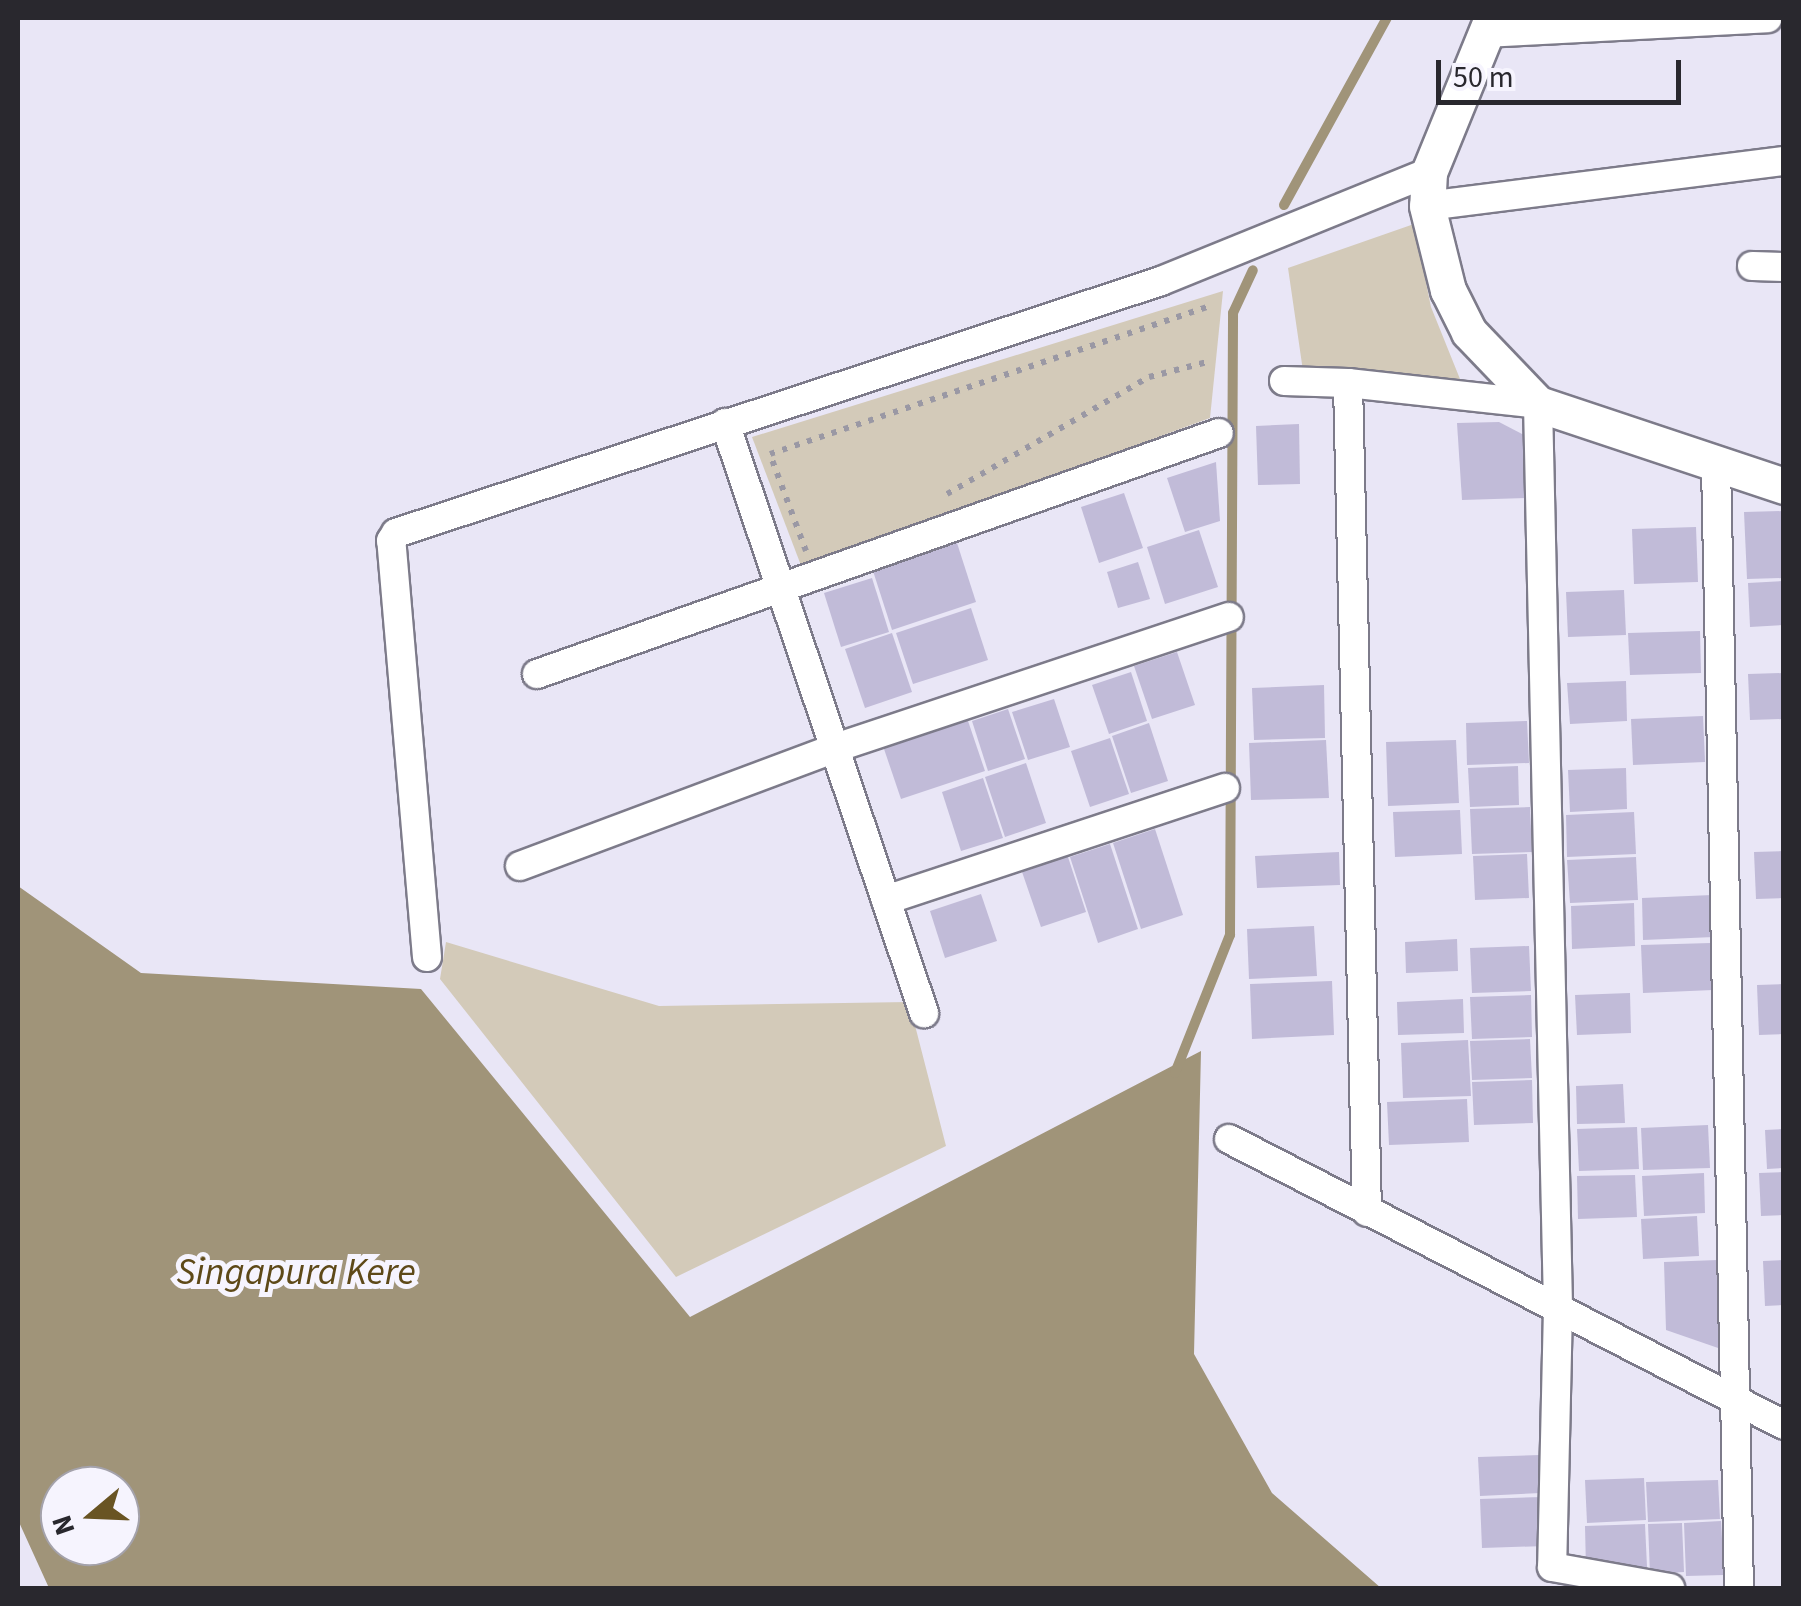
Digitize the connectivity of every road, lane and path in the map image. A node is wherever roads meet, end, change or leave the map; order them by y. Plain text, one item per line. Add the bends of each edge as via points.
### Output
1 (1768, 18) edge
2 (1488, 25) edge
3 (1784, 161) edge
4 (1428, 189) junction
5 (1752, 266) dead end
6 (1784, 267) edge
7 (1213, 306) dead end
8 (1208, 362) dead end
9 (1284, 381) dead end
10 (1348, 383) junction
11 (1538, 404) junction
12 (724, 423) junction
13 (1219, 433) dead end
14 (1716, 464) junction
15 (1784, 486) edge
16 (943, 497) dead end
17 (824, 548) dead end
18 (780, 587) junction
19 (1229, 617) dead end
20 (537, 674) dead end
21 (834, 748) junction
22 (1225, 788) dead end
23 (520, 866) dead end
24 (886, 900) junction
25 (427, 957) dead end
26 (924, 1013) dead end
27 (1229, 1139) dead end
28 (1367, 1212) junction
29 (1558, 1308) junction
30 (1736, 1402) junction
31 (1784, 1425) edge
32 (1670, 1588) edge
33 (1739, 1588) edge

1 - 2 street
2 - 4 street
3 - 4 street
4 - 11 street via 1448,290 1469,332
4 - 12 street
5 - 6 street
7 - 17 path via 770,454 808,555
8 - 16 path via 1149,377
9 - 10 street
10 - 11 street
10 - 28 street
11 - 14 street
11 - 29 street
12 - 18 street
12 - 25 street via 396,532 391,542
13 - 18 street
14 - 15 street
14 - 30 street
18 - 20 street
18 - 21 street
19 - 21 street
21 - 23 street
21 - 24 street
22 - 24 street
24 - 26 street
27 - 28 street
28 - 29 street
29 - 30 street
29 - 32 street via 1552,1567
30 - 31 street
30 - 33 street

